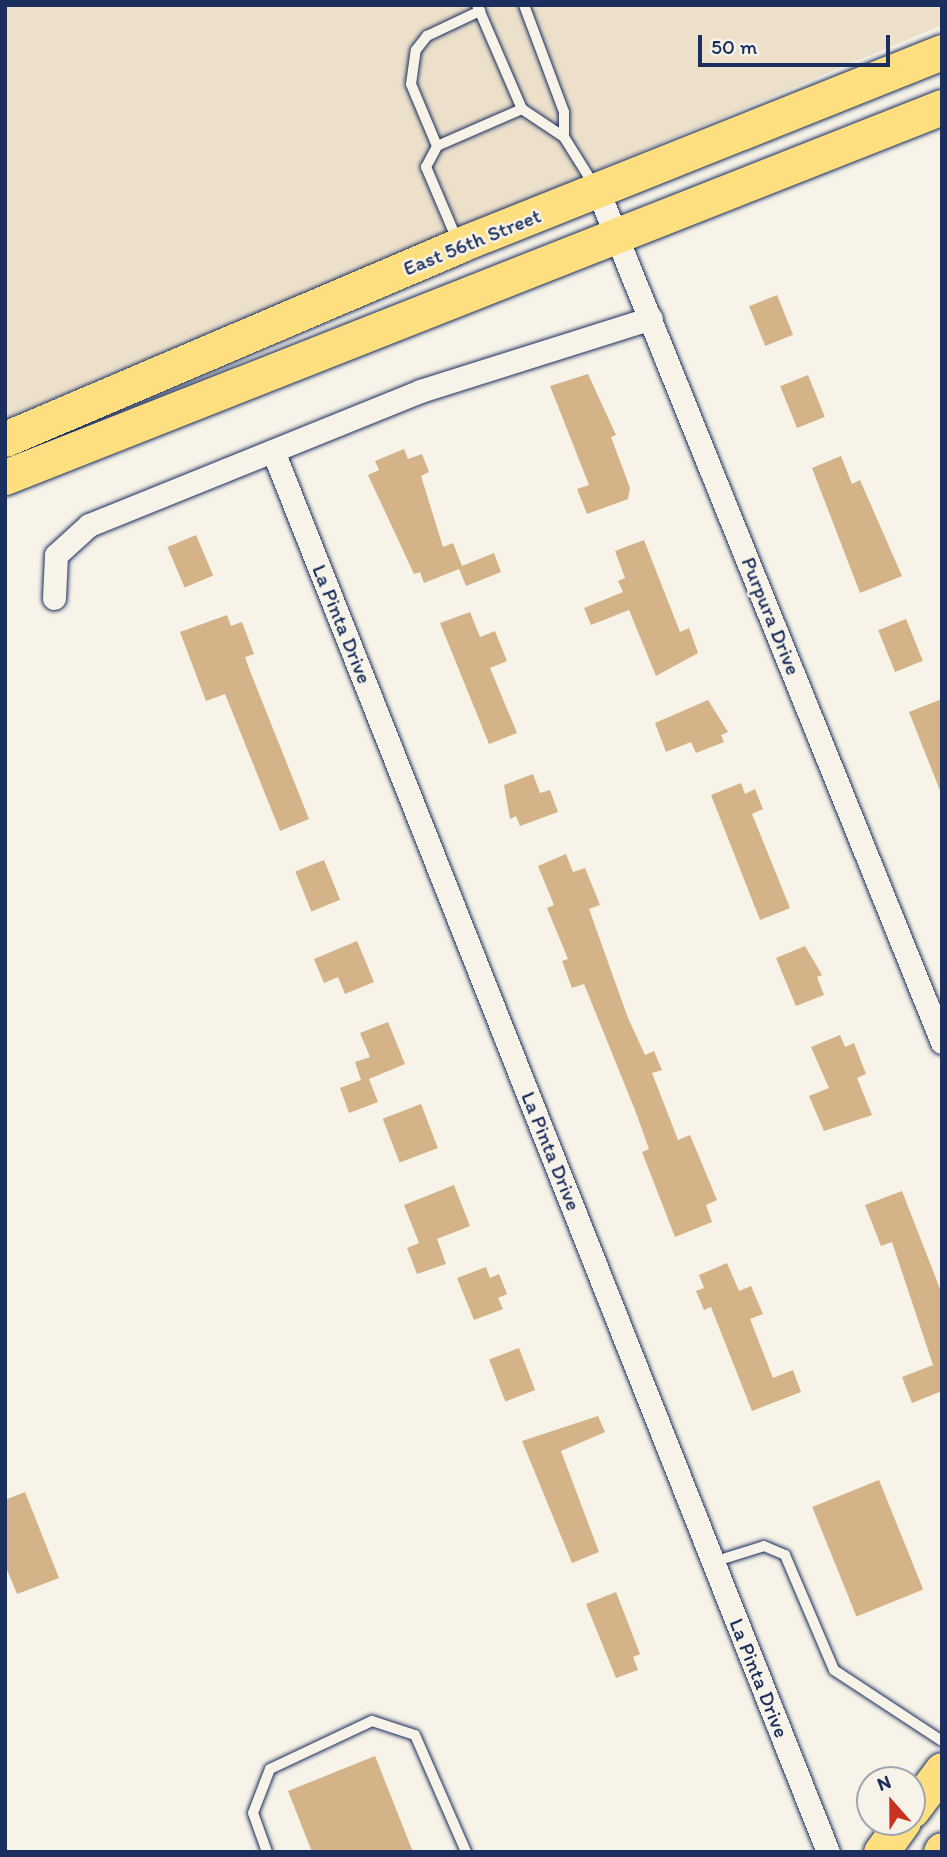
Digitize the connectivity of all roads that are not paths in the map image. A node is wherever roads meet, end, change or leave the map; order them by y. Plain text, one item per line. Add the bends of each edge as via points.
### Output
1 (524, 5) edge
2 (478, 8) edge
3 (942, 52) edge
4 (942, 107) edge
5 (522, 109) junction
6 (564, 137) junction
7 (437, 146) junction
8 (598, 191) junction
9 (618, 239) junction
10 (459, 245) junction
11 (651, 318) junction
12 (5, 439) edge
13 (273, 451) junction
14 (5, 477) edge
15 (54, 598) dead end
16 (942, 1042) edge
17 (713, 1562) junction
18 (942, 1741) edge
19 (942, 1770) edge
20 (926, 1791) edge
21 (893, 1836) edge
22 (267, 1852) edge
23 (466, 1852) edge
24 (828, 1852) edge
25 (881, 1852) edge

1 - 6 lane via 564,112
2 - 5 lane
2 - 7 lane via 427,37 416,51 411,84
3 - 8 main road, East 56th Street
4 - 9 main road
5 - 6 lane
5 - 7 lane
6 - 8 lane
7 - 10 lane via 426,167
8 - 9 street, Purpura Drive
8 - 10 main road, East 56th Street
9 - 11 street, Purpura Drive
9 - 14 main road
10 - 12 main road, East 56th Street
11 - 13 street via 464,375
11 - 16 street, Purpura Drive
13 - 15 street via 89,525 55,555
13 - 17 street, La Pinta Drive
17 - 18 lane via 764,1546 785,1555 834,1670
17 - 24 street, La Pinta Drive
19 - 20 main road
21 - 25 main road
22 - 23 lane via 253,1813 270,1769 372,1721 415,1735

